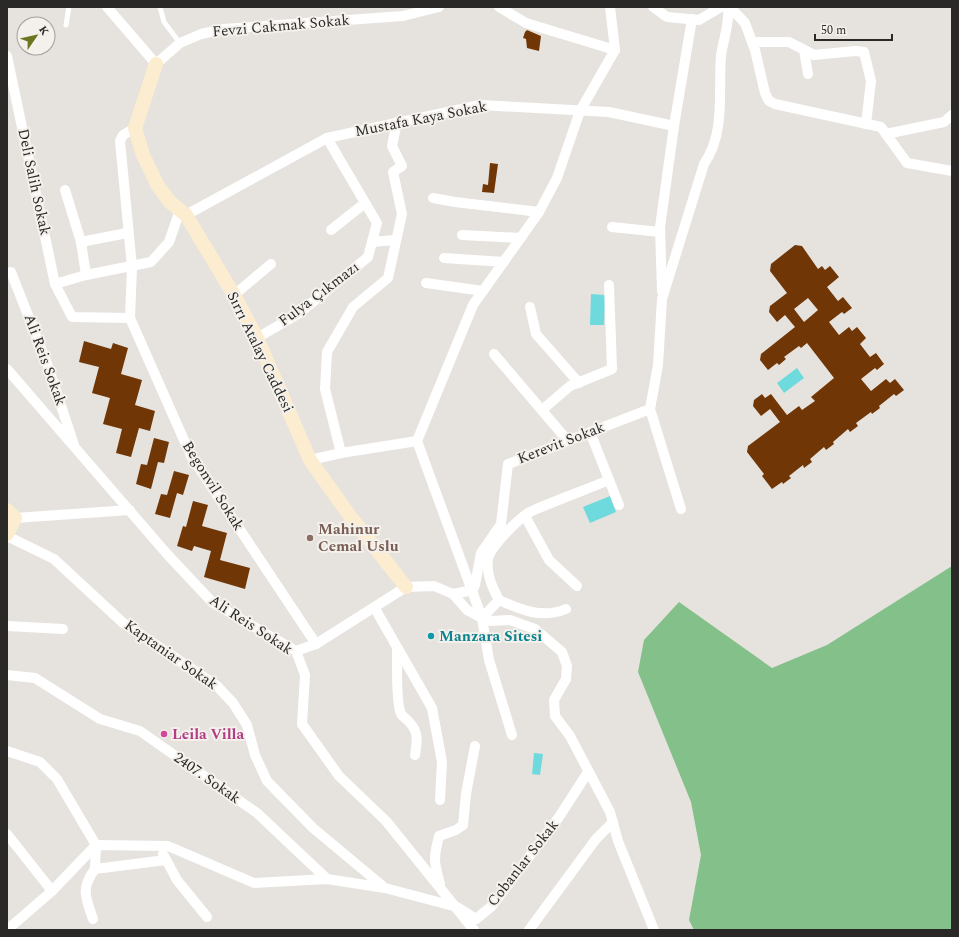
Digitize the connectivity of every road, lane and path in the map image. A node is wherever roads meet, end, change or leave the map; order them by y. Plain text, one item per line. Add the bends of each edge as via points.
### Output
1 (69, 7) edge
2 (107, 7) edge
3 (160, 7) edge
4 (439, 7) edge
5 (499, 7) edge
6 (610, 7) edge
7 (653, 7) edge
8 (721, 7) edge
9 (729, 7) edge
10 (692, 19) junction
11 (66, 25) dead end
12 (752, 42) junction
13 (180, 43) junction
14 (615, 50) junction
15 (804, 50) junction
16 (7, 56) edge
17 (156, 64) junction
18 (808, 74) dead end
19 (580, 111) junction
20 (952, 115) edge
21 (397, 122) junction
22 (866, 124) junction
23 (674, 126) junction
24 (135, 128) junction
25 (886, 134) junction
26 (327, 138) junction
27 (952, 171) edge
28 (65, 190) dead end
29 (433, 198) dead end
30 (365, 203) junction
31 (183, 212) junction
32 (540, 212) junction
33 (612, 228) dead end
34 (331, 230) dead end
35 (660, 232) junction
36 (127, 233) junction
37 (462, 235) dead end
38 (521, 238) junction
39 (395, 240) junction
40 (81, 242) junction
41 (372, 242) junction
42 (444, 258) dead end
43 (504, 262) junction
44 (271, 264) dead end
45 (132, 267) junction
46 (12, 272) dead end
47 (86, 275) junction
48 (426, 283) dead end
49 (55, 284) junction
50 (609, 285) dead end
51 (483, 291) junction
52 (234, 295) junction
53 (662, 299) junction
54 (530, 307) dead end
55 (130, 318) junction
56 (257, 338) junction
57 (494, 354) dead end
58 (7, 369) edge
59 (579, 383) junction
60 (650, 409) junction
61 (542, 410) junction
62 (590, 432) junction
63 (417, 441) junction
64 (568, 441) junction
65 (76, 448) junction
66 (341, 453) junction
67 (310, 460) junction
68 (610, 480) junction
69 (619, 505) dead end
70 (681, 509) dead end
71 (130, 510) junction
72 (11, 514) edge
73 (525, 516) junction
74 (7, 535) edge
75 (577, 586) dead end
76 (406, 587) junction
77 (472, 590) junction
78 (453, 594) junction
79 (499, 600) junction
80 (374, 607) junction
81 (566, 609) dead end
82 (482, 618) junction
83 (7, 626) edge
84 (63, 629) dead end
85 (316, 644) junction
86 (397, 649) junction
87 (296, 651) junction
88 (7, 675) edge
89 (512, 735) dead end
90 (475, 746) dead end
91 (7, 751) edge
92 (415, 755) dead end
93 (588, 772) junction
94 (440, 800) dead end
95 (613, 822) junction
96 (7, 834) edge
97 (96, 845) junction
98 (159, 846) junction
99 (166, 860) junction
100 (95, 870) junction
101 (327, 879) junction
102 (385, 888) junction
103 (441, 888) junction
104 (52, 891) junction
105 (456, 907) junction
106 (207, 917) dead end
107 (92, 919) dead end
108 (7, 930) edge
109 (474, 930) edge
110 (529, 930) edge
111 (654, 930) edge

1 - 11 lane
2 - 17 street
3 - 13 lane via 164,22
4 - 13 street, Fevzi Cakmak Sokak via 403,16 224,29 201,34
5 - 14 street via 526,23
6 - 14 street
7 - 10 street via 667,17
8 - 10 street via 699,20
9 - 12 street via 744,23
9 - 53 street via 721,55 719,129 711,154 704,164
10 - 23 street
12 - 15 street via 789,42
12 - 22 street via 769,101
13 - 17 street, Fevzi Cakmak Sokak
14 - 19 street
15 - 18 street
15 - 22 street via 814,55 864,52 871,81
16 - 49 street, Deli Salih Sokak
17 - 24 street
19 - 21 street, Mustafa Kaya Sokak via 480,105
19 - 23 street, Mustafa Kaya Sokak via 609,112
19 - 32 street via 557,178
20 - 25 street via 944,122
21 - 26 street, Mustafa Kaya Sokak
21 - 39 street, Fulya Çıkmazı via 392,146 402,166 393,172 402,214
22 - 25 street via 881,127
23 - 35 street
24 - 31 street, Sırrı Atalay Caddesi via 143,155 158,186 170,202
24 - 36 street via 123,135 120,141
25 - 27 street via 907,164
26 - 30 street, Fulya Çıkmazı
26 - 31 street, Mustafa Kaya Sokak
28 - 40 street, Deli Salih Sokak
29 - 32 street
30 - 34 street
30 - 41 street, Fulya Çıkmazı via 377,223
31 - 45 street via 169,242 151,262
31 - 52 street, Sırrı Atalay Caddesi
32 - 38 street
33 - 35 street
35 - 53 street
36 - 40 street
36 - 45 street
37 - 38 street
38 - 43 street
39 - 41 street
39 - 66 street, Fulya Çıkmazı via 388,278 353,307 327,352 325,389
40 - 47 street, Deli Salih Sokak
41 - 56 street, Fulya Çıkmazı via 368,257 298,314
42 - 43 street
43 - 51 street
44 - 52 street
45 - 47 street
45 - 55 street
46 - 65 street, Ali Reis Sokak
47 - 49 street
48 - 51 street
49 - 55 street, Deli Salih Sokak via 72,317
50 - 59 street via 612,369
51 - 63 street via 473,305
52 - 56 street, Sırrı Atalay Caddesi
53 - 60 street via 658,365
54 - 59 street via 536,334
55 - 85 street, Begonvil Sokak via 191,456
56 - 67 street, Sırrı Atalay Caddesi
57 - 61 street
58 - 65 street, Ali Reis Sokak
59 - 61 street via 570,386
60 - 62 street, Kerevit Sokak
60 - 70 street
61 - 64 street
62 - 64 street, Kerevit Sokak
62 - 68 street
63 - 66 street
63 - 77 street
64 - 77 street, Kerevit Sokak via 508,464 501,524 480,553
65 - 71 street, Ali Reis Sokak
66 - 67 street
67 - 76 street, Sırrı Atalay Caddesi
68 - 69 street
68 - 73 street
71 - 72 street
71 - 87 street, Ali Reis Sokak via 213,603
72 - 74 street
73 - 75 street via 549,560
73 - 79 street via 490,552 489,577
74 - 102 street, Kaptaniar Sokak via 54,559 122,622 217,686 233,703 247,725 255,755 267,781 314,828
76 - 78 street via 434,586
76 - 80 street
77 - 78 street
77 - 82 street
78 - 82 street via 467,610
79 - 81 street via 527,612 540,614
79 - 82 street
80 - 85 street
80 - 86 street
82 - 89 street via 489,660
82 - 93 street via 491,621 510,620 535,629 562,652 567,666 566,679 554,700 555,716 570,736
83 - 84 street
85 - 87 street
86 - 92 street via 396,680 401,714 416,732 418,742
86 - 94 street via 432,708 442,762
87 - 103 street, Ali Reis Sokak via 305,675 302,724 339,776 386,820
88 - 101 street, 2407. Sokak via 35,678 100,719 140,731 257,813
90 - 103 street via 463,825 439,836 436,847 434,860
91 - 97 street via 40,762 57,779
93 - 95 street
93 - 105 street, Cobanlar Sokak via 559,817 492,906 476,919
95 - 110 street via 596,839
95 - 111 street
96 - 104 street
97 - 98 street, Cobanlar Sokak
97 - 100 street
97 - 104 street
98 - 99 street
98 - 101 street, Cobanlar Sokak via 168,846 254,883
99 - 100 street
99 - 106 street via 177,880
100 - 107 street via 87,880 85,891
101 - 102 street, Cobanlar Sokak
102 - 105 street, Cobanlar Sokak
103 - 105 street, Ali Reis Sokak
104 - 108 street
105 - 109 street, Ali Reis Sokak

